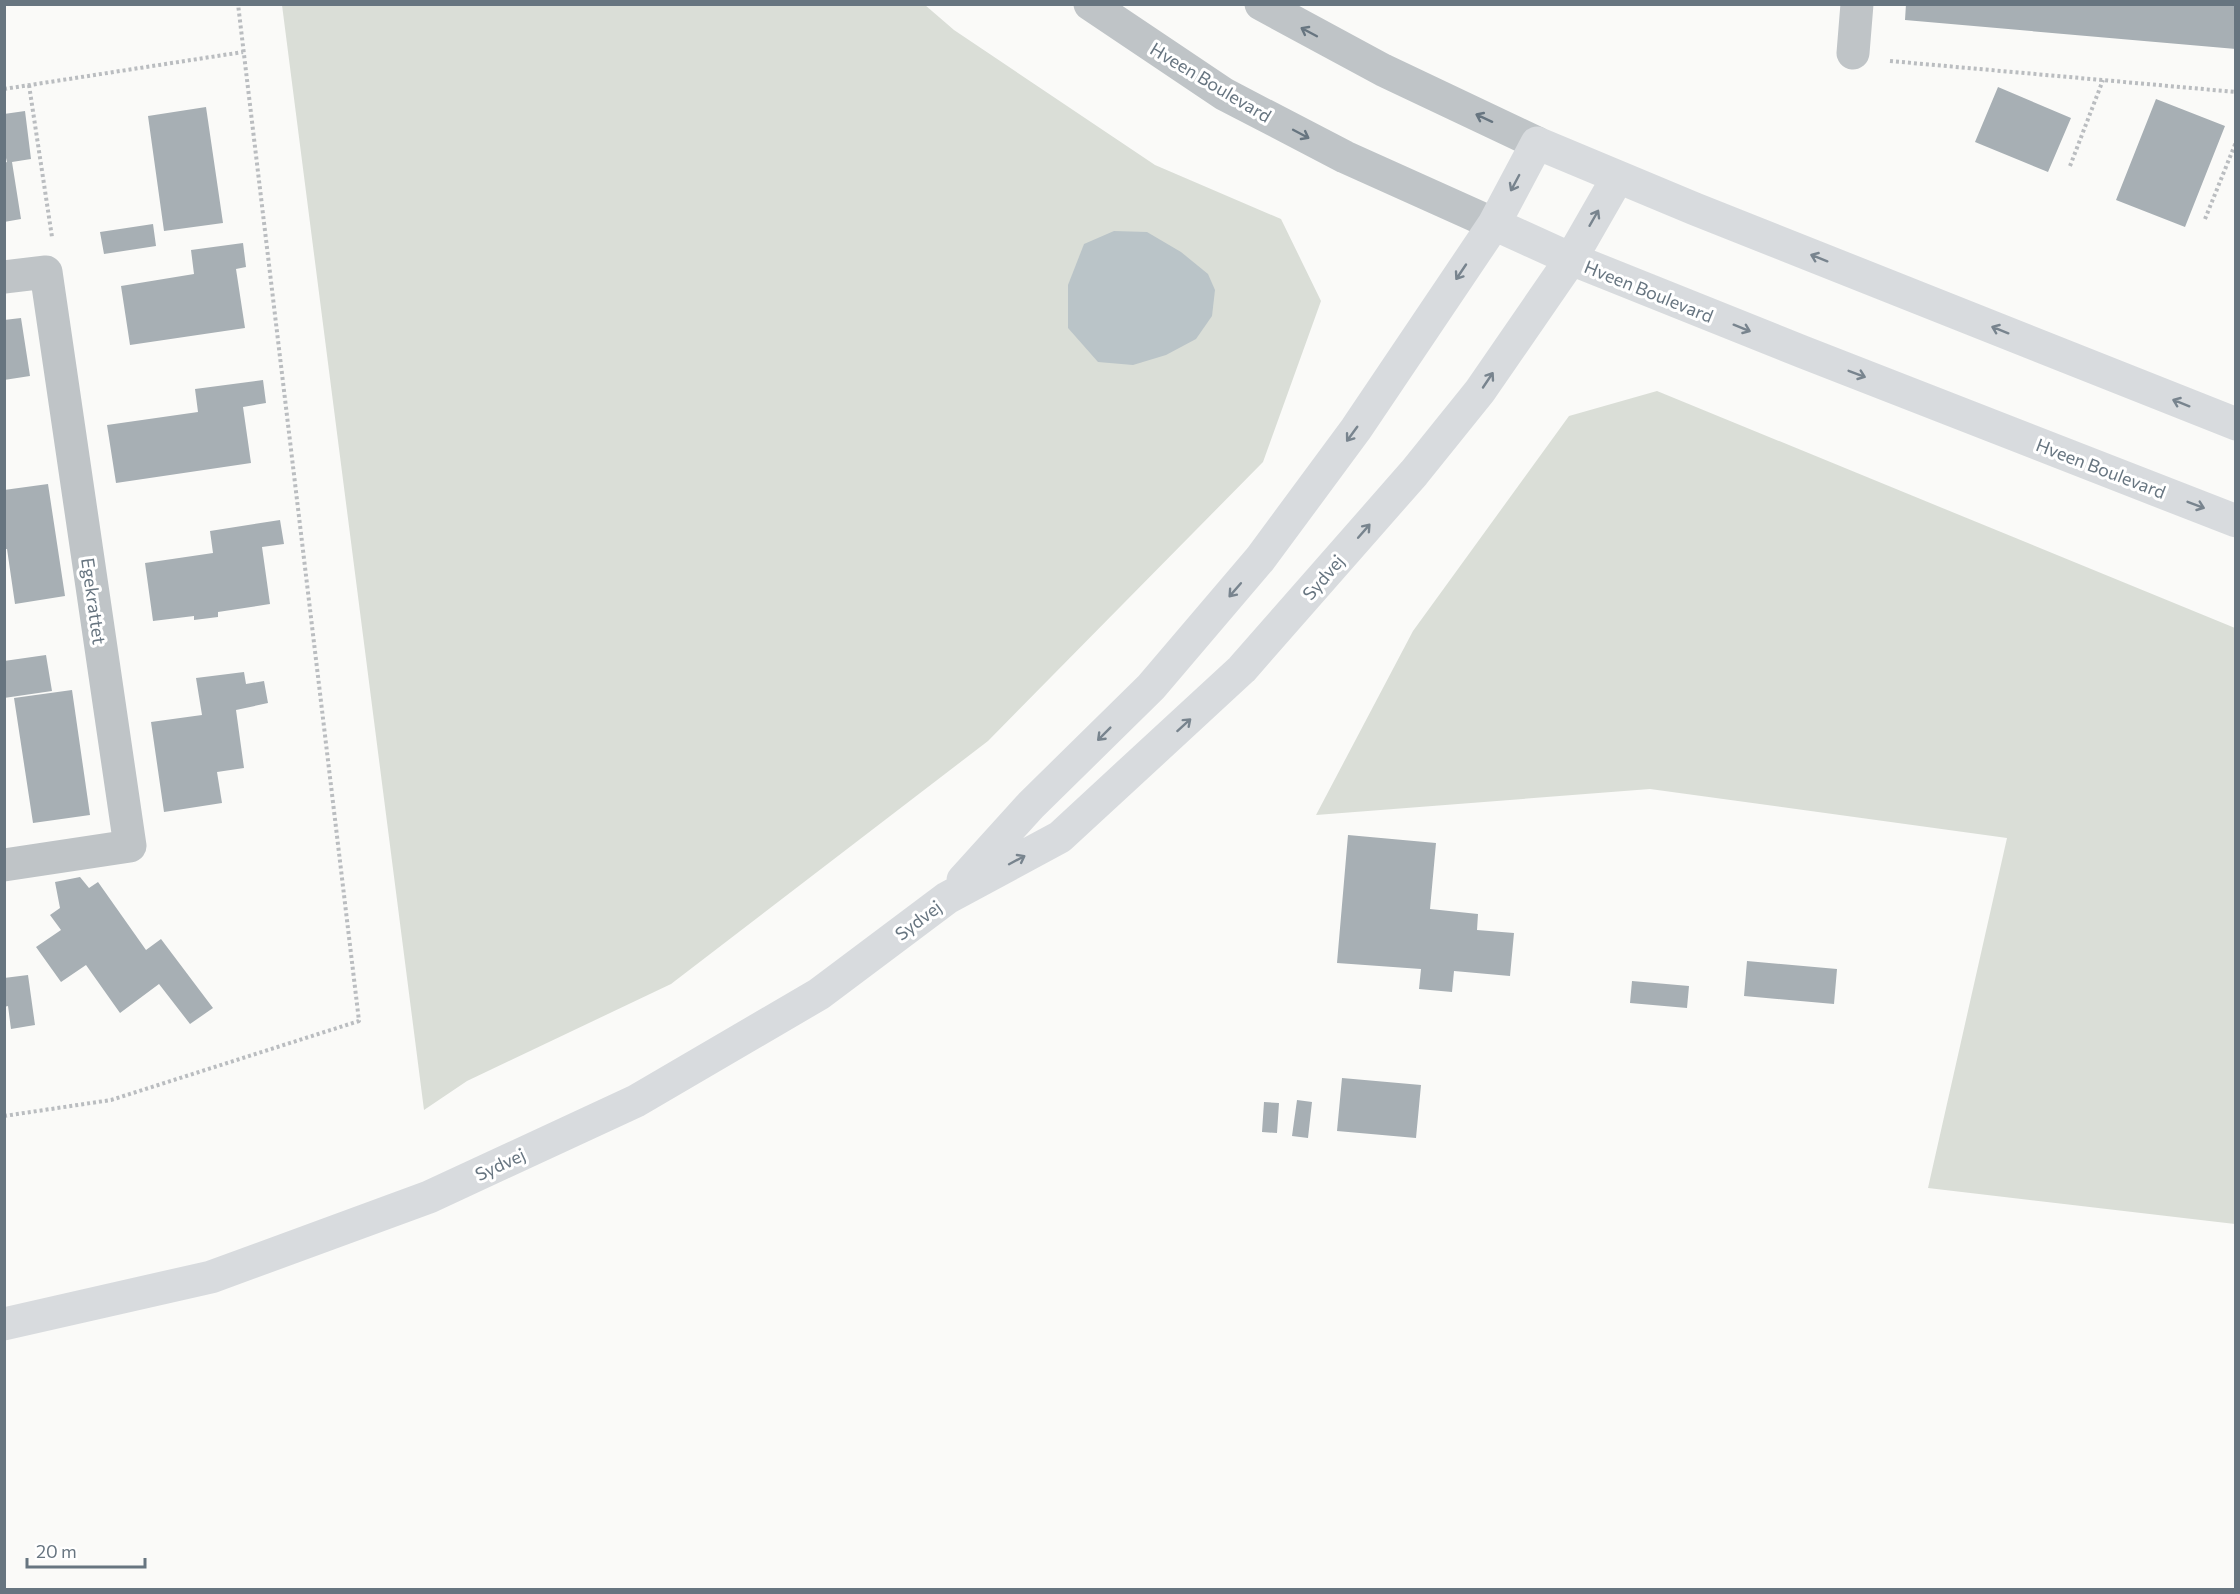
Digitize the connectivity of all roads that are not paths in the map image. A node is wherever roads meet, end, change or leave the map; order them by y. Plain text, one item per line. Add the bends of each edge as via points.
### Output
1 (1090, 4) edge
2 (1261, 4) edge
3 (1857, 4) edge
4 (1853, 53) road end
5 (1537, 143) junction
6 (1618, 177) junction
7 (1494, 224) junction
8 (1571, 259) junction
9 (4, 277) edge
10 (2235, 424) edge
11 (2235, 520) edge
12 (4, 865) edge
13 (947, 898) junction
14 (4, 1324) edge

1 -> 7 street, Hveen Boulevard via 1224,94 1345,157
5 -> 2 street via 1383,70
3 - 4 street
5 - 6 main road
5 -> 7 main road, Sydvej
8 -> 6 main road, Sydvej
10 -> 6 main road
7 - 8 main road, Hveen Boulevard
7 -> 13 main road, Sydvej via 1356,429 1260,559 1151,687 1031,805
8 -> 11 main road, Hveen Boulevard
13 -> 8 main road, Sydvej via 1060,837 1242,669 1473,400
9 - 12 street, Egekrattet via 46,272 130,846
13 - 14 main road, Sydvej via 819,994 636,1101 429,1197 211,1276

